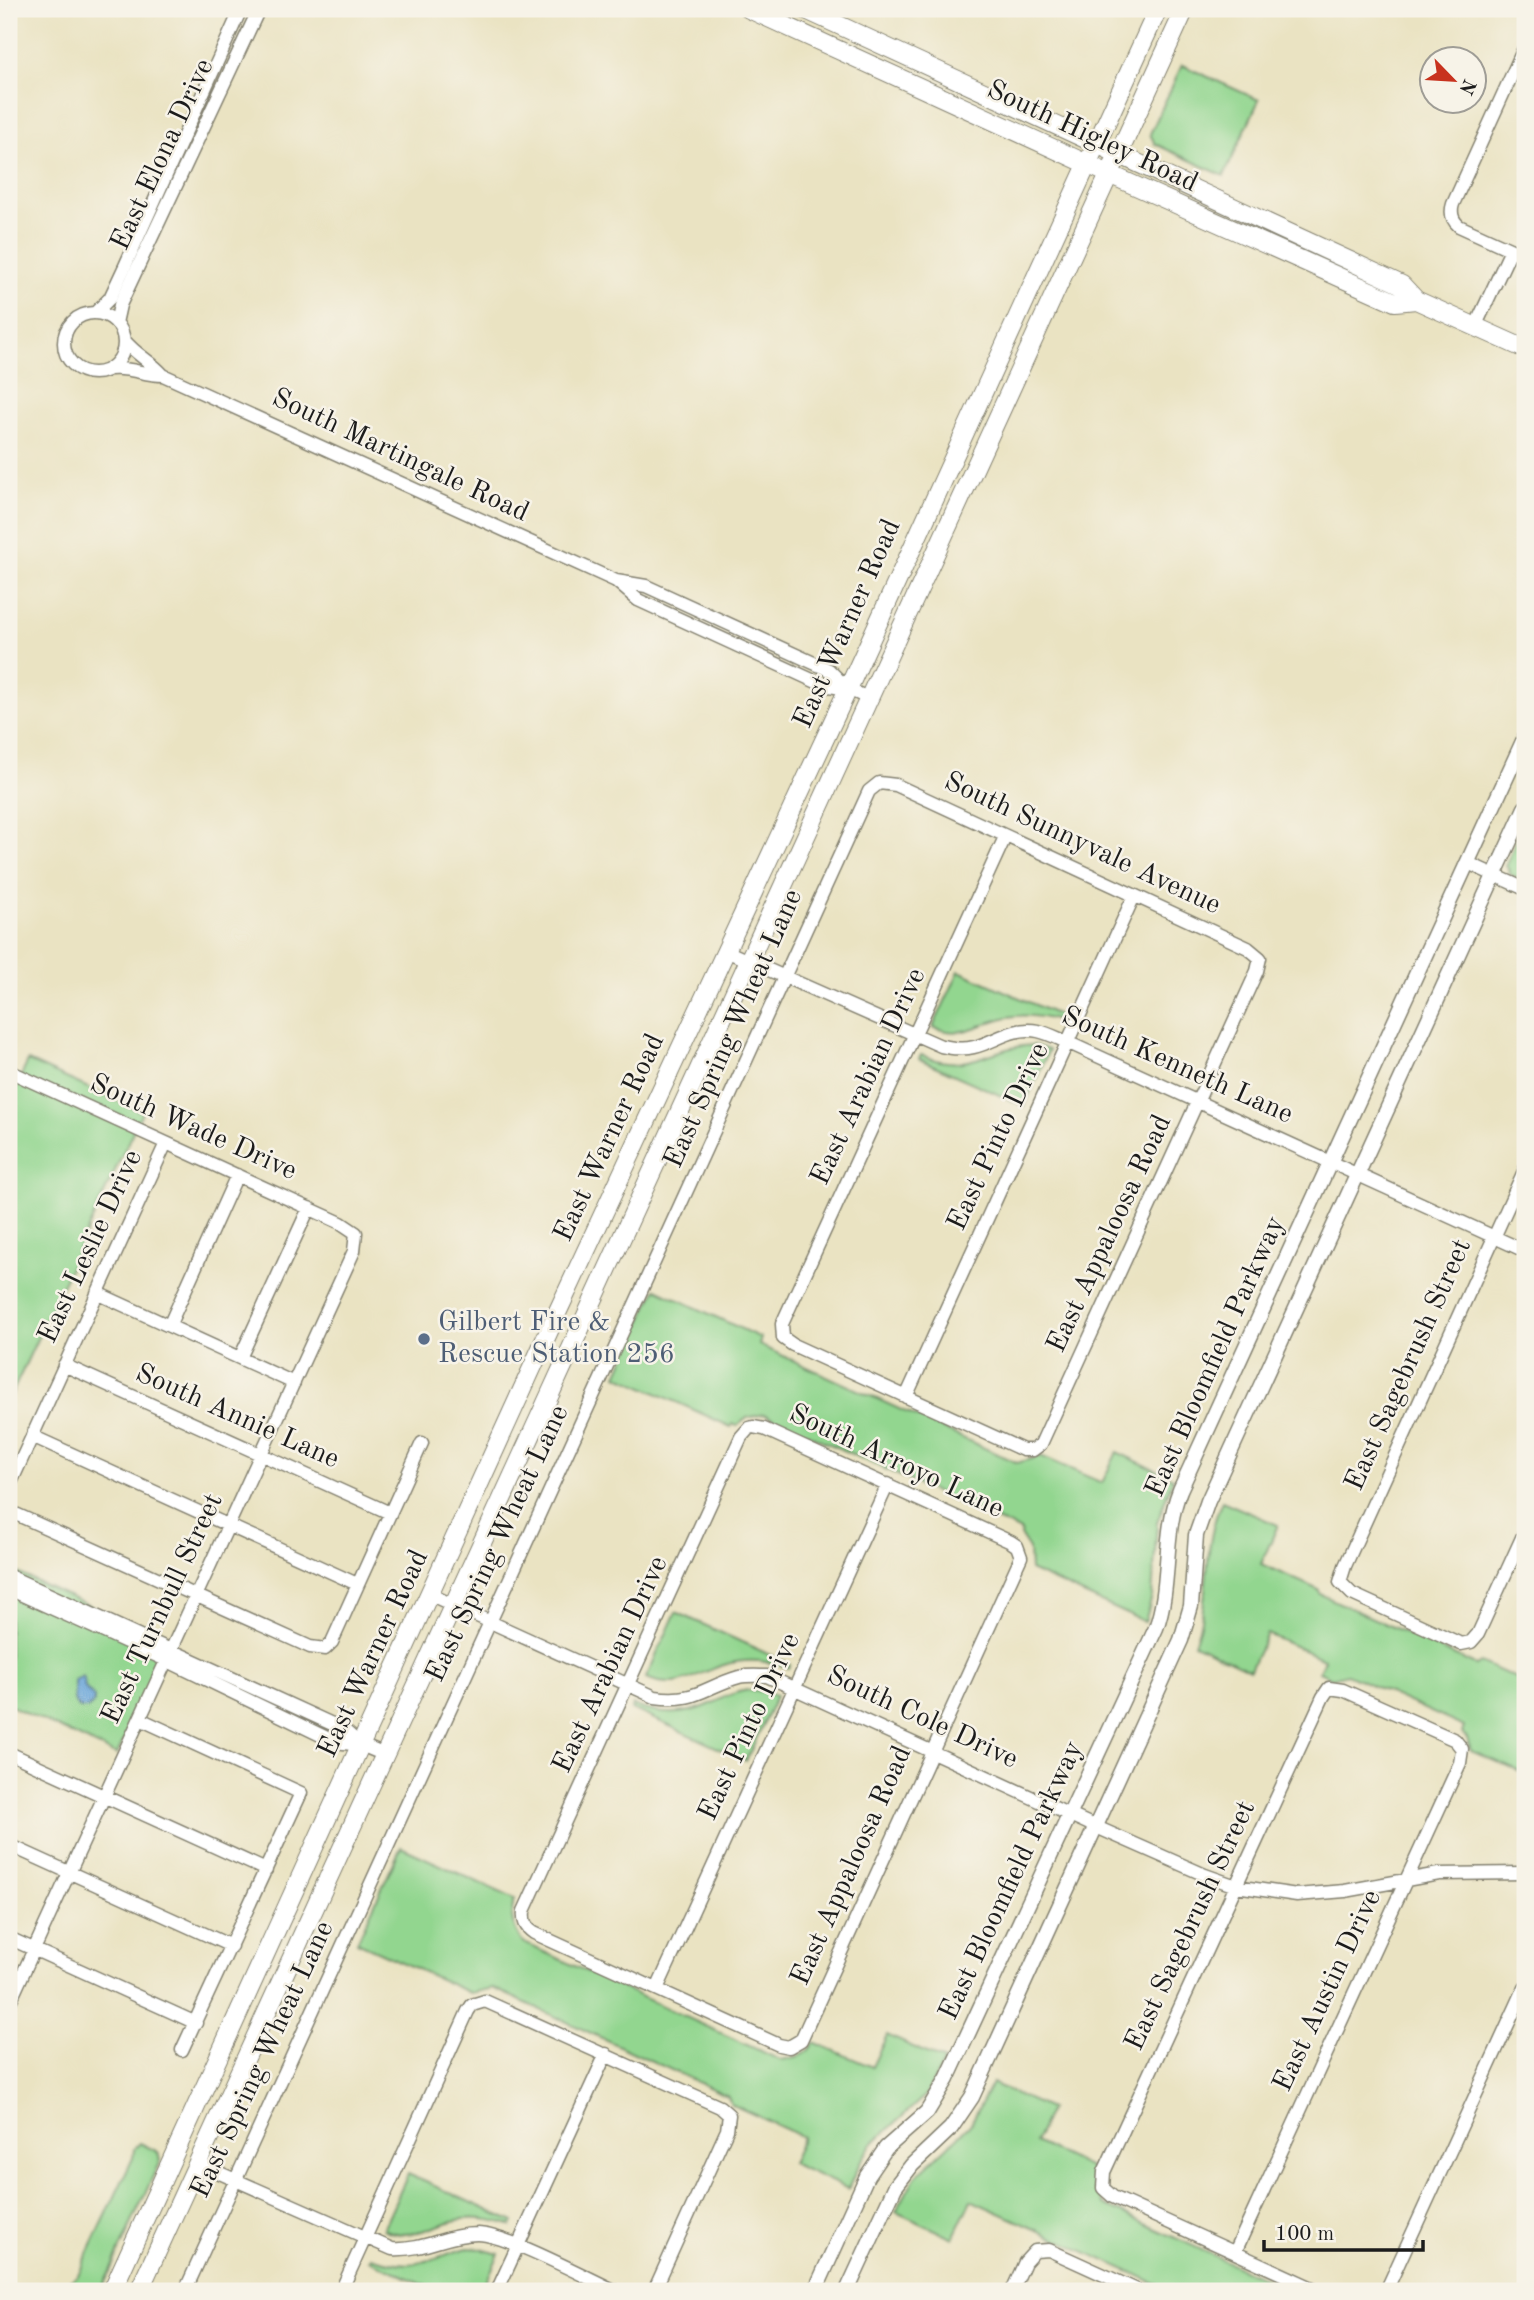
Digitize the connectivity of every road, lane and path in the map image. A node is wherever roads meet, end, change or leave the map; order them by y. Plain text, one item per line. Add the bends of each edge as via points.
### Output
1 (241, 9) edge
2 (259, 9) edge
3 (749, 9) edge
4 (804, 9) edge
5 (1158, 9) edge
6 (1185, 9) edge
7 (1525, 46) edge
8 (1098, 144) junction
9 (1119, 153) junction
10 (1088, 165) junction
11 (1109, 174) junction
12 (1511, 250) junction
13 (1525, 256) edge
14 (1416, 300) junction
15 (95, 313) junction
16 (116, 323) junction
17 (1475, 327) junction
18 (124, 340) junction
19 (1525, 349) edge
20 (110, 369) junction
21 (163, 374) junction
22 (957, 447) junction
23 (978, 458) junction
24 (848, 689) junction
25 (870, 699) junction
26 (1525, 737) edge
27 (879, 783) joint
28 (1525, 808) edge
29 (1005, 837) junction
30 (1468, 863) junction
31 (1495, 875) junction
32 (1525, 889) edge
33 (1134, 896) junction
34 (726, 951) junction
35 (1260, 958) joint
36 (749, 960) junction
37 (785, 977) junction
38 (916, 1036) junction
39 (1069, 1043) junction
40 (9, 1071) edge
41 (1198, 1102) junction
42 (166, 1143) junction
43 (1331, 1162) junction
44 (1525, 1169) edge
45 (1356, 1173) junction
46 (237, 1175) junction
47 (309, 1208) junction
48 (356, 1233) joint
49 (1494, 1237) junction
50 (1525, 1251) edge
51 (97, 1293) junction
52 (558, 1311) junction
53 (583, 1322) junction
54 (169, 1326) junction
55 (240, 1358) junction
56 (64, 1365) junction
57 (293, 1383) junction
58 (906, 1397) junction
59 (749, 1428) joint
60 (32, 1436) junction
61 (422, 1443) dead end
62 (261, 1454) junction
63 (888, 1484) junction
64 (9, 1487) edge
65 (9, 1511) edge
66 (390, 1513) junction
67 (228, 1525) junction
68 (1525, 1531) edge
69 (1019, 1551) joint
70 (9, 1576) edge
71 (357, 1584) junction
72 (9, 1589) edge
73 (431, 1595) junction
74 (195, 1597) junction
75 (454, 1605) junction
76 (489, 1622) junction
77 (169, 1655) junction
78 (629, 1686) junction
79 (795, 1687) junction
80 (1329, 1688) joint
81 (140, 1719) junction
82 (361, 1745) junction
83 (932, 1750) junction
84 (9, 1753) edge
85 (385, 1755) junction
86 (104, 1797) junction
87 (1070, 1813) junction
88 (1094, 1826) junction
89 (9, 1845) edge
90 (266, 1870) junction
91 (69, 1872) junction
92 (1525, 1873) edge
93 (1405, 1880) junction
94 (1237, 1886) junction
95 (9, 1938) edge
96 (231, 1946) junction
97 (34, 1949) junction
98 (1525, 1987) edge
99 (657, 1989) junction
100 (9, 2004) edge
101 (196, 2023) junction
102 (182, 2050) dead end
103 (606, 2054) junction
104 (197, 2163) junction
105 (235, 2180) junction
106 (365, 2238) junction
107 (517, 2246) junction
108 (1235, 2252) junction
109 (112, 2291) edge
110 (139, 2291) edge
111 (185, 2291) edge
112 (341, 2291) edge
113 (496, 2291) edge
114 (616, 2291) edge
115 (654, 2291) edge
116 (815, 2291) edge
117 (847, 2291) edge
118 (1012, 2291) edge
119 (1139, 2291) edge
120 (1319, 2291) edge
121 (1386, 2291) edge

1 - 15 street, East Elona Drive via 110,298
2 - 16 street, East Elona Drive via 120,304
3 - 10 main road, South Higley Road
4 - 8 main road, South Higley Road
5 - 8 main road, East Warner Road
6 - 9 main road, East Warner Road
7 - 12 street via 1453,204 1452,218 1459,226
8 - 9 main road, South Higley Road
8 - 10 main road, East Warner Road
9 - 11 main road, East Warner Road
9 - 14 main road, South Higley Road via 1402,285
10 - 11 main road, South Higley Road
10 - 22 main road, East Warner Road
11 - 14 main road, South Higley Road via 1395,302
11 - 23 main road, East Warner Road
12 - 13 street
12 - 17 street
14 - 17 main road, South Higley Road
15 - 16 street
15 - 20 street via 69,327 65,346 81,370
16 - 18 street
17 - 19 main road, South Higley Road
18 - 20 street via 121,357
18 - 21 street, South Martingale Road
20 - 21 street, South Martingale Road
21 - 24 street, South Martingale Road via 616,581 646,586 829,670
22 - 23 main road
22 - 24 main road, East Warner Road
23 - 25 main road, East Warner Road
24 - 25 street, South Martingale Road
24 - 34 main road, East Warner Road
25 - 36 main road, East Warner Road
26 - 30 street, East Bloomfield Parkway
27 - 29 street, South Sunnyvale Avenue via 896,785
27 - 37 street, East Spring Wheat Lane via 869,791
28 - 31 street, East Bloomfield Parkway
29 - 33 street, South Sunnyvale Avenue
29 - 38 street, East Arabian Drive
30 - 31 street
30 - 43 street, East Bloomfield Parkway
31 - 32 street
31 - 45 street, East Bloomfield Parkway
33 - 35 street, South Sunnyvale Avenue via 1248,947
33 - 39 street, East Pinto Drive
34 - 36 street, South Kenneth Lane
34 - 52 main road, East Warner Road
35 - 41 street, East Appaloosa Road
36 - 37 street, South Kenneth Lane
36 - 53 main road, East Warner Road
37 - 38 street, South Kenneth Lane
37 - 76 street, East Spring Wheat Lane
38 - 39 street, South Kenneth Lane via 959,1049 1024,1031
38 - 58 street, East Arabian Drive via 782,1324 783,1338 793,1345
39 - 41 street, South Kenneth Lane
39 - 58 street, East Pinto Drive
40 - 42 street, South Wade Drive
41 - 43 street, South Kenneth Lane
41 - 58 street, East Appaloosa Road via 1041,1444 1023,1450
42 - 46 street, South Wade Drive
42 - 51 street, East Leslie Drive
43 - 45 street, South Kenneth Lane
43 - 87 street, East Bloomfield Parkway via 1180,1490 1170,1519 1163,1609
44 - 49 street, East Sagebrush Street
45 - 49 street, South Kenneth Lane
45 - 88 street, East Bloomfield Parkway via 1208,1501 1196,1535 1187,1622
46 - 47 street, South Wade Drive
46 - 54 street
47 - 48 street, South Wade Drive
47 - 55 street
48 - 57 street, East Turnbull Street via 354,1251
49 - 50 street, South Kenneth Lane
49 - 68 street, East Sagebrush Street via 1340,1581 1352,1594 1461,1644 1471,1642
51 - 54 street
51 - 56 street, East Leslie Drive
52 - 53 main road
52 - 73 main road, East Warner Road
53 - 75 main road, East Warner Road
54 - 55 street
55 - 57 street
56 - 60 street, East Leslie Drive
56 - 62 street, South Annie Lane
57 - 62 street, East Turnbull Street
59 - 63 street, South Arroyo Lane via 764,1429
59 - 78 street, East Arabian Drive
60 - 64 street, East Leslie Drive
60 - 67 street
61 - 66 street
62 - 66 street, South Annie Lane
62 - 67 street, East Turnbull Street
63 - 69 street, South Arroyo Lane via 1011,1542
63 - 79 street, East Pinto Drive
65 - 74 street
66 - 71 street
67 - 71 street
67 - 74 street, East Turnbull Street
69 - 83 street, East Appaloosa Road via 1019,1563
70 - 77 street
71 - 74 street via 325,1649 310,1647
72 - 77 street
73 - 75 street, South Cole Drive
73 - 82 main road, East Warner Road
74 - 77 street, East Turnbull Street
75 - 76 street, South Cole Drive
75 - 85 main road, East Warner Road
76 - 78 street, South Cole Drive
76 - 105 street, East Spring Wheat Lane
77 - 81 street, East Turnbull Street
77 - 82 street via 343,1728
78 - 79 street, South Cole Drive via 674,1700 742,1676 767,1676
78 - 99 street, East Arabian Drive via 524,1911 525,1924 534,1933
79 - 83 street, South Cole Drive
79 - 99 street, East Pinto Drive
80 - 93 street, East Austin Drive via 1343,1690 1442,1735 1462,1749 1460,1763
80 - 94 street, East Sagebrush Street
81 - 86 street, East Turnbull Street
81 - 90 street via 301,1793
82 - 85 street
82 - 109 main road, East Warner Road
83 - 87 street, South Cole Drive
83 - 99 street, East Appaloosa Road via 801,2040 793,2046 779,2045
84 - 86 street
85 - 104 main road, East Warner Road
86 - 90 street
86 - 91 street, East Turnbull Street
87 - 88 street, South Cole Drive
87 - 116 street, East Bloomfield Parkway via 938,2098 886,2148 867,2176
88 - 94 street, South Cole Drive
88 - 117 street, East Bloomfield Parkway via 972,2097 941,2140 912,2165 895,2188
89 - 91 street
90 - 96 street
91 - 96 street
91 - 97 street, East Turnbull Street
92 - 93 street, South Cole Drive via 1439,1874
93 - 94 street, South Cole Drive via 1297,1895
93 - 108 street, East Austin Drive
94 - 108 street, East Sagebrush Street via 1104,2172 1103,2188 1113,2197
95 - 97 street
96 - 101 street
97 - 100 street, East Turnbull Street
97 - 101 street
98 - 121 street
101 - 102 street
103 - 106 street via 479,2001 468,2011
103 - 107 street
103 - 115 street via 729,2115 727,2130
104 - 105 street
104 - 110 main road, East Warner Road
105 - 106 street
105 - 111 street, East Spring Wheat Lane
106 - 107 street via 392,2249 410,2250 479,2233
106 - 112 street
107 - 113 street
107 - 114 street
108 - 120 street
118 - 119 street via 1025,2262 1035,2251 1049,2250

